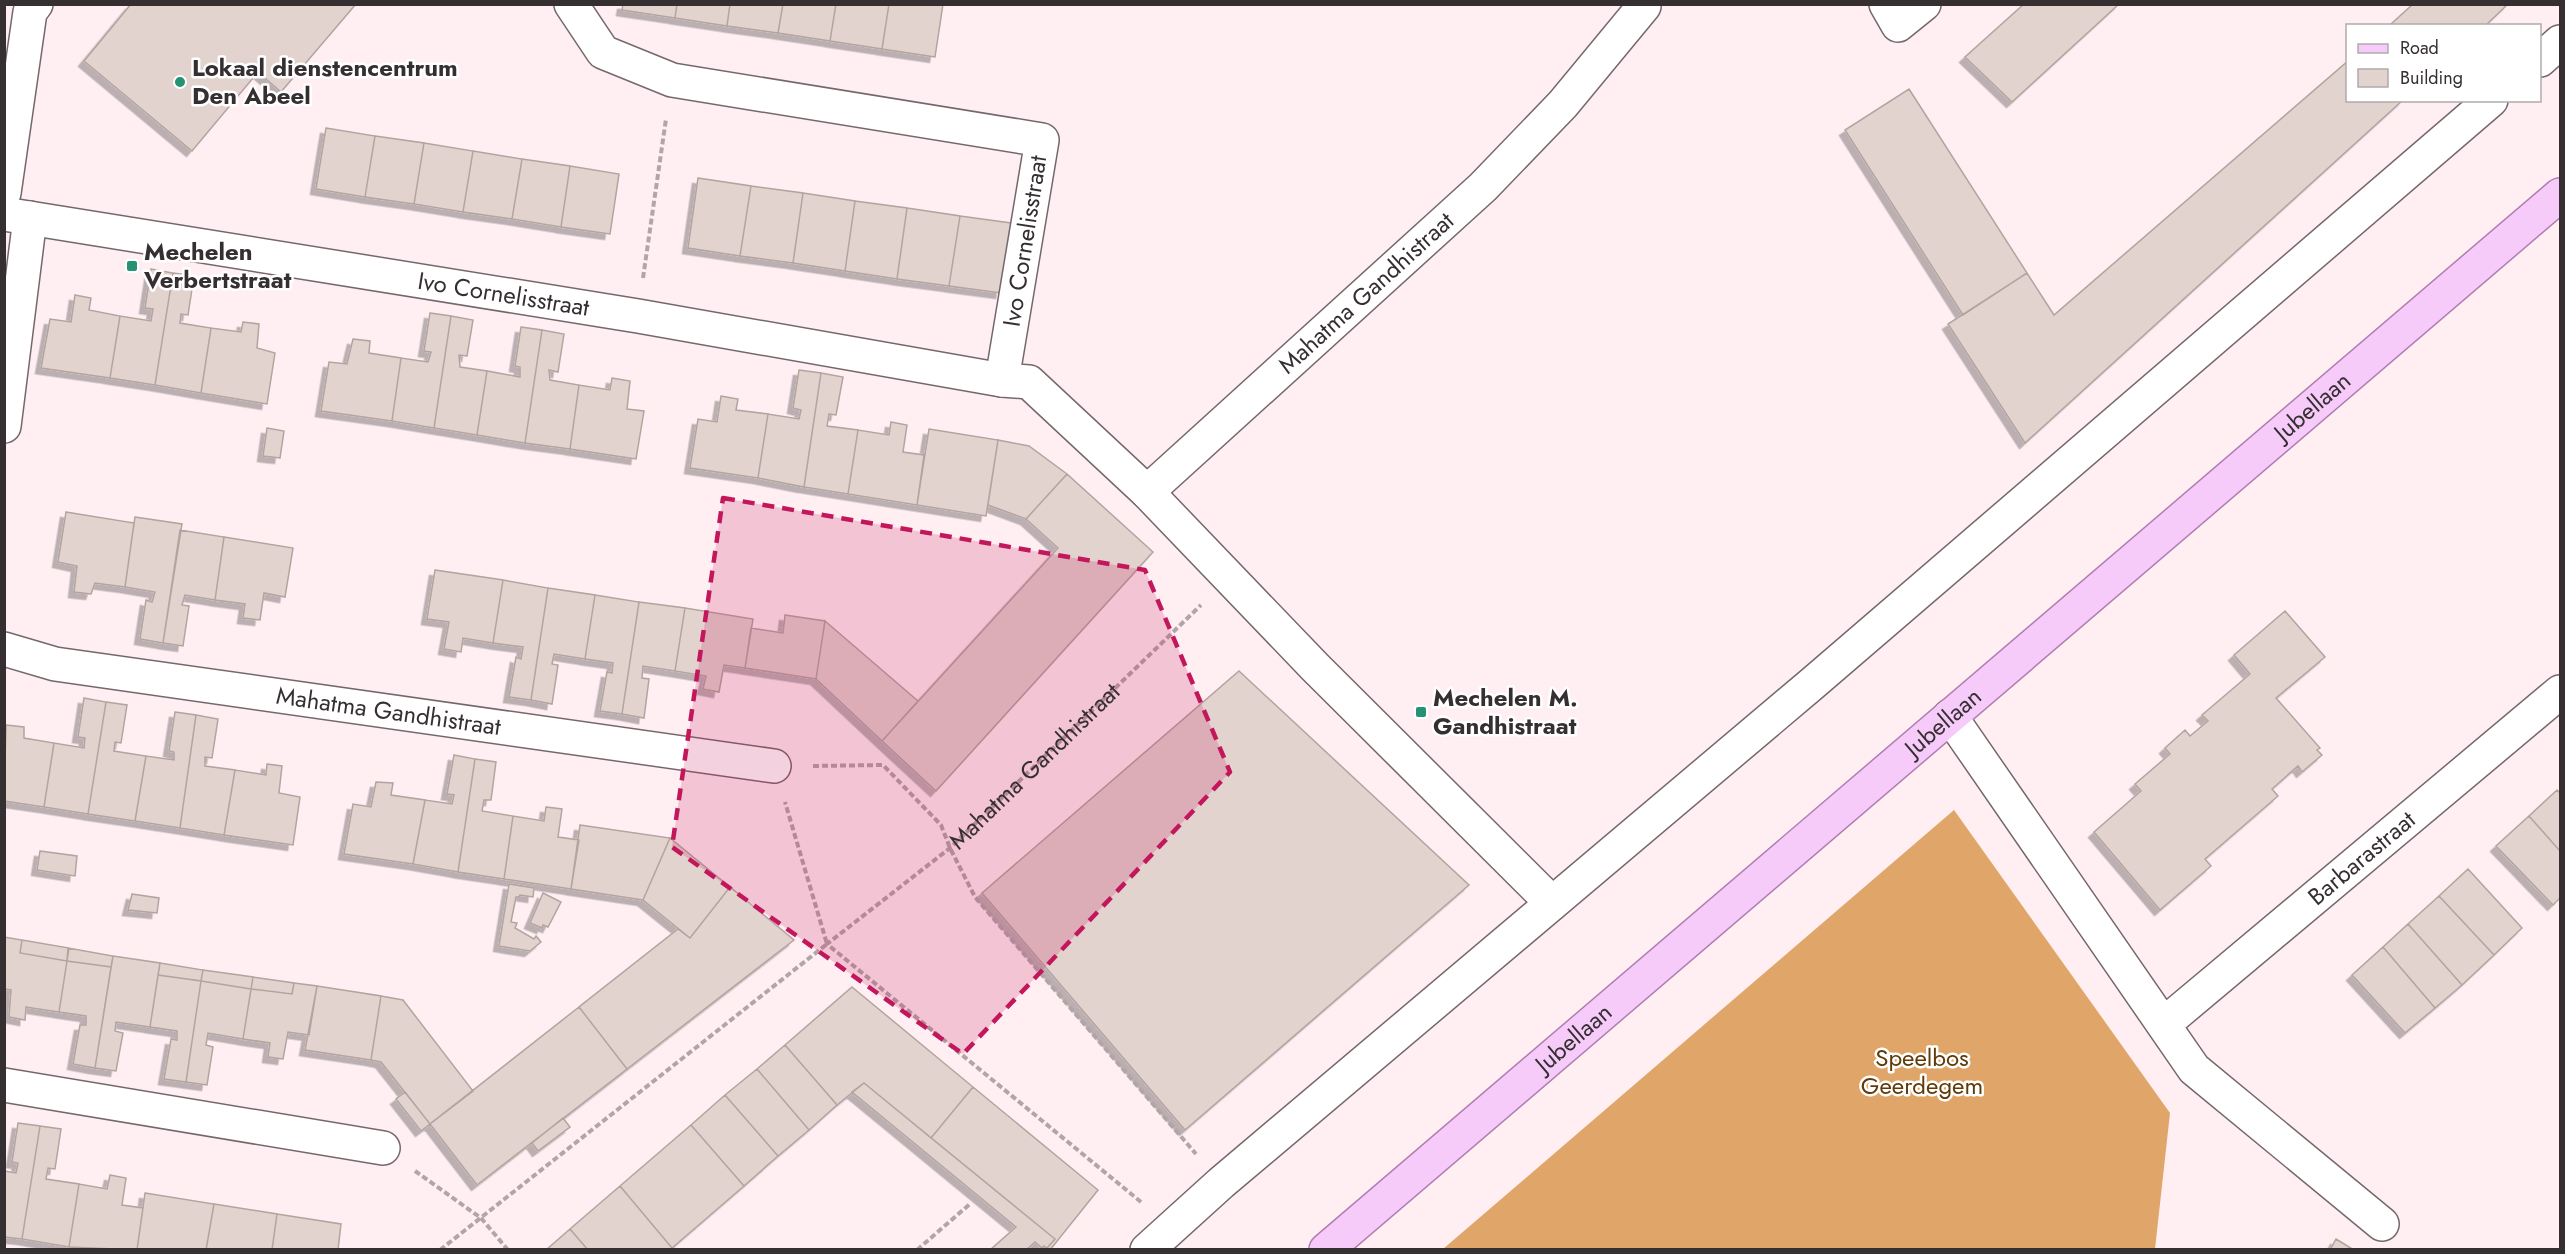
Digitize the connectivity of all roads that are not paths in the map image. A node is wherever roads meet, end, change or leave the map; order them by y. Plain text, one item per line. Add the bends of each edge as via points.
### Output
1 (571, 4) edge
2 (1631, 4) edge
3 (1886, 4) edge
4 (1924, 4) edge
5 (29, 7) edge
6 (2560, 42) edge
7 (2541, 59) edge
8 (2489, 102) edge
9 (4, 192) edge
10 (2560, 195) edge
11 (17, 216) edge
12 (1002, 380) junction
13 (4, 426) edge
14 (1147, 492) junction
15 (4, 649) edge
16 (2560, 692) edge
17 (1950, 716) junction
18 (774, 766) road end
19 (1552, 903) junction
20 (2164, 1024) junction
21 (4, 1084) edge
22 (383, 1148) road end
23 (2382, 1224) dead end
24 (1147, 1250) edge
25 (1326, 1250) edge

1 - 12 street, Ivo Cornelisstraat via 603,52 672,80 1042,140
2 - 14 street, Mahatma Gandhistraat via 1644,6 1563,104 1483,187
3 - 4 street via 1898,25
5 - 9 street
6 - 7 street
8 - 19 street
10 - 17 main road, Jubellaan
11 - 12 street, Ivo Cornelisstraat via 638,316
11 - 13 street
12 - 14 street, Ivo Cornelisstraat via 1029,382
14 - 19 street
15 - 18 street, Mahatma Gandhistraat via 56,664
16 - 20 street, Barbarastraat
17 - 20 street
17 - 25 main road, Jubellaan
19 - 24 street
20 - 23 street via 2194,1069
21 - 22 street

